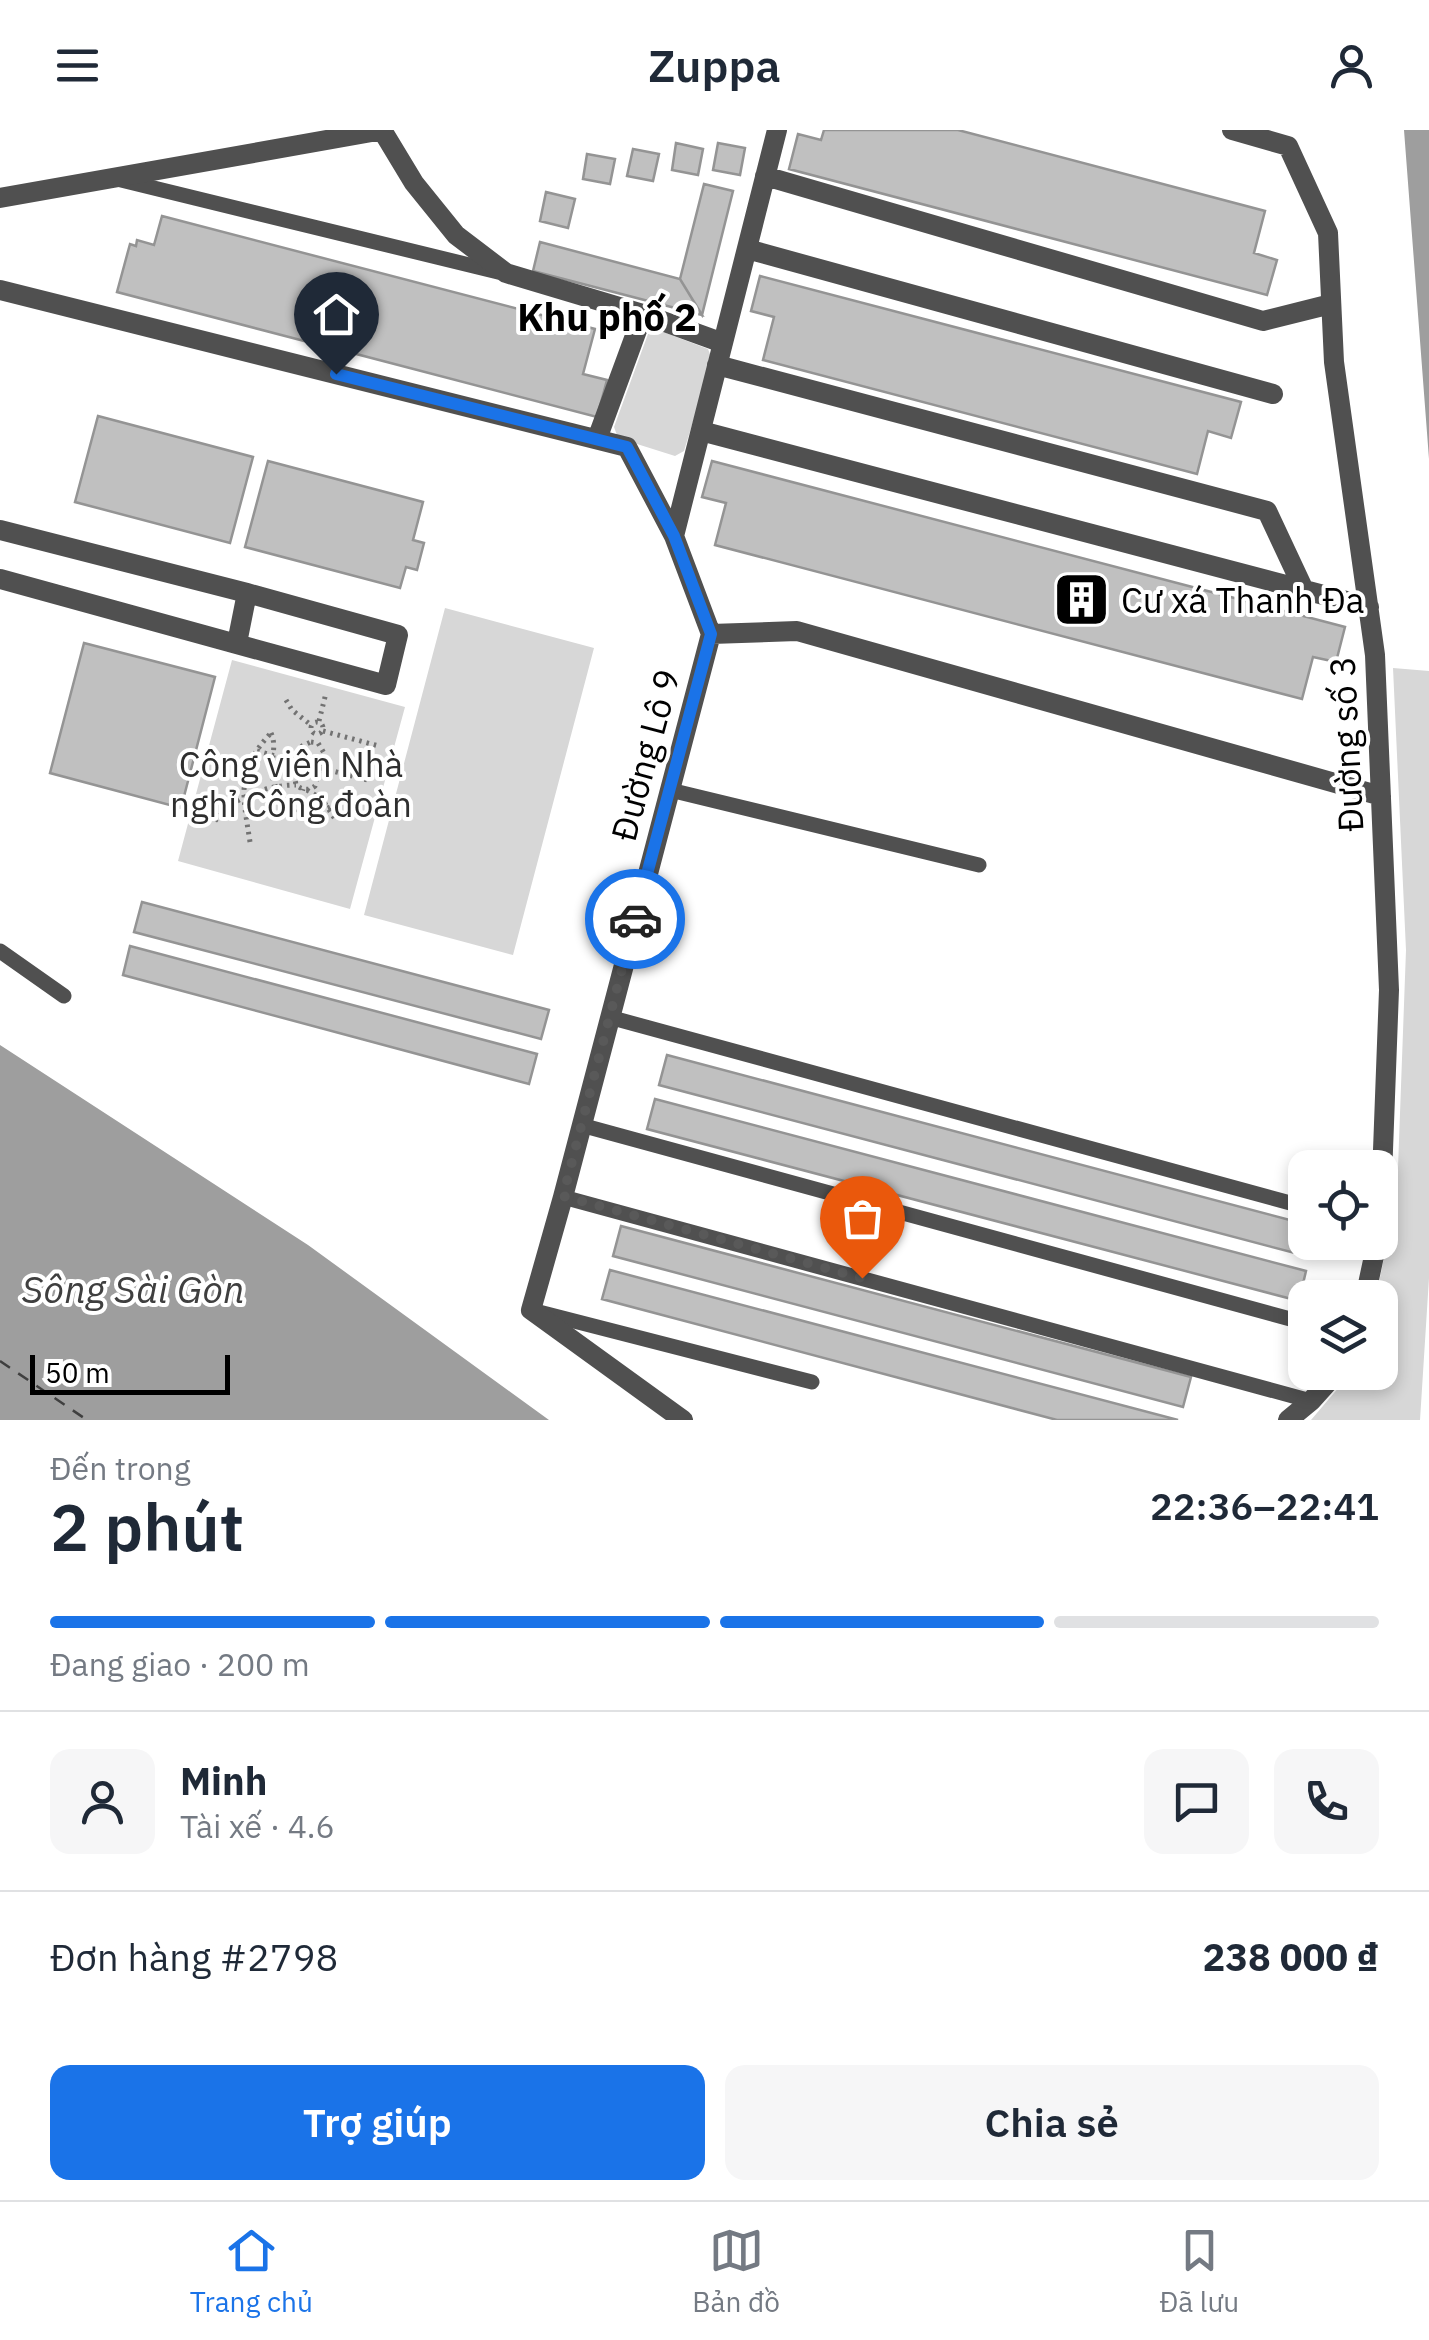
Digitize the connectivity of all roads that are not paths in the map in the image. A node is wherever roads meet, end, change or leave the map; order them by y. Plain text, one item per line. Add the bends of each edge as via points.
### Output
1 (382, 130) edge
2 (777, 130) edge
3 (1232, 130) edge
4 (765, 176) junction
5 (114, 178) junction
6 (0, 198) edge
7 (747, 250) junction
8 (506, 274) junction
9 (0, 290) edge
10 (1332, 304) junction
11 (643, 314) junction
12 (723, 343) junction
13 (717, 365) junction
14 (1273, 394) dead end
15 (701, 432) junction
16 (597, 440) junction
17 (0, 530) edge
18 (674, 536) junction
19 (0, 579) edge
20 (1304, 590) junction
21 (247, 593) junction
22 (1369, 607) junction
23 (711, 634) junction
24 (237, 643) junction
25 (670, 790) junction
26 (1381, 796) junction
27 (978, 865) dead end
28 (0, 951) edge
29 (64, 996) dead end
30 (609, 1017) junction
31 (581, 1125) junction
32 (1383, 1150) edge
33 (563, 1196) junction
34 (1288, 1201) edge
35 (531, 1310) junction
36 (1288, 1318) edge
37 (812, 1382) dead end
38 (1321, 1390) edge
39 (1310, 1402) junction
40 (683, 1420) edge
41 (1288, 1420) edge

1 - 5 street
1 - 8 street via 456,235
2 - 4 street
3 - 10 street, Đường số 3 via 1288,146 1328,233
4 - 7 street
4 - 10 street via 1263,321
5 - 6 street
5 - 8 lane
7 - 12 street
7 - 14 street
8 - 11 street
9 - 16 street, Đường Lô 9
10 - 22 street, Đường số 3 via 1334,362
11 - 12 street
11 - 16 street
12 - 13 street
13 - 15 street
13 - 20 street via 1267,511
15 - 18 street
15 - 20 street
16 - 18 street, Đường Lô 9 via 627,447
17 - 21 street
18 - 23 street, Đường Lô 9
19 - 24 street
20 - 22 street
21 - 24 street
21 - 24 street via 398,635 386,686
22 - 26 street, Đường số 3
23 - 25 street, Đường Lô 9
23 - 26 street via 798,632
25 - 27 lane
25 - 30 street, Đường Lô 9
26 - 32 street, Đường số 3 via 1389,990
28 - 29 lane
30 - 31 street, Đường Lô 9
30 - 34 lane
31 - 33 street, Đường Lô 9
31 - 36 lane
33 - 35 street, Đường Lô 9
33 - 39 lane
35 - 37 lane
35 - 40 street
38 - 39 street
39 - 41 street

